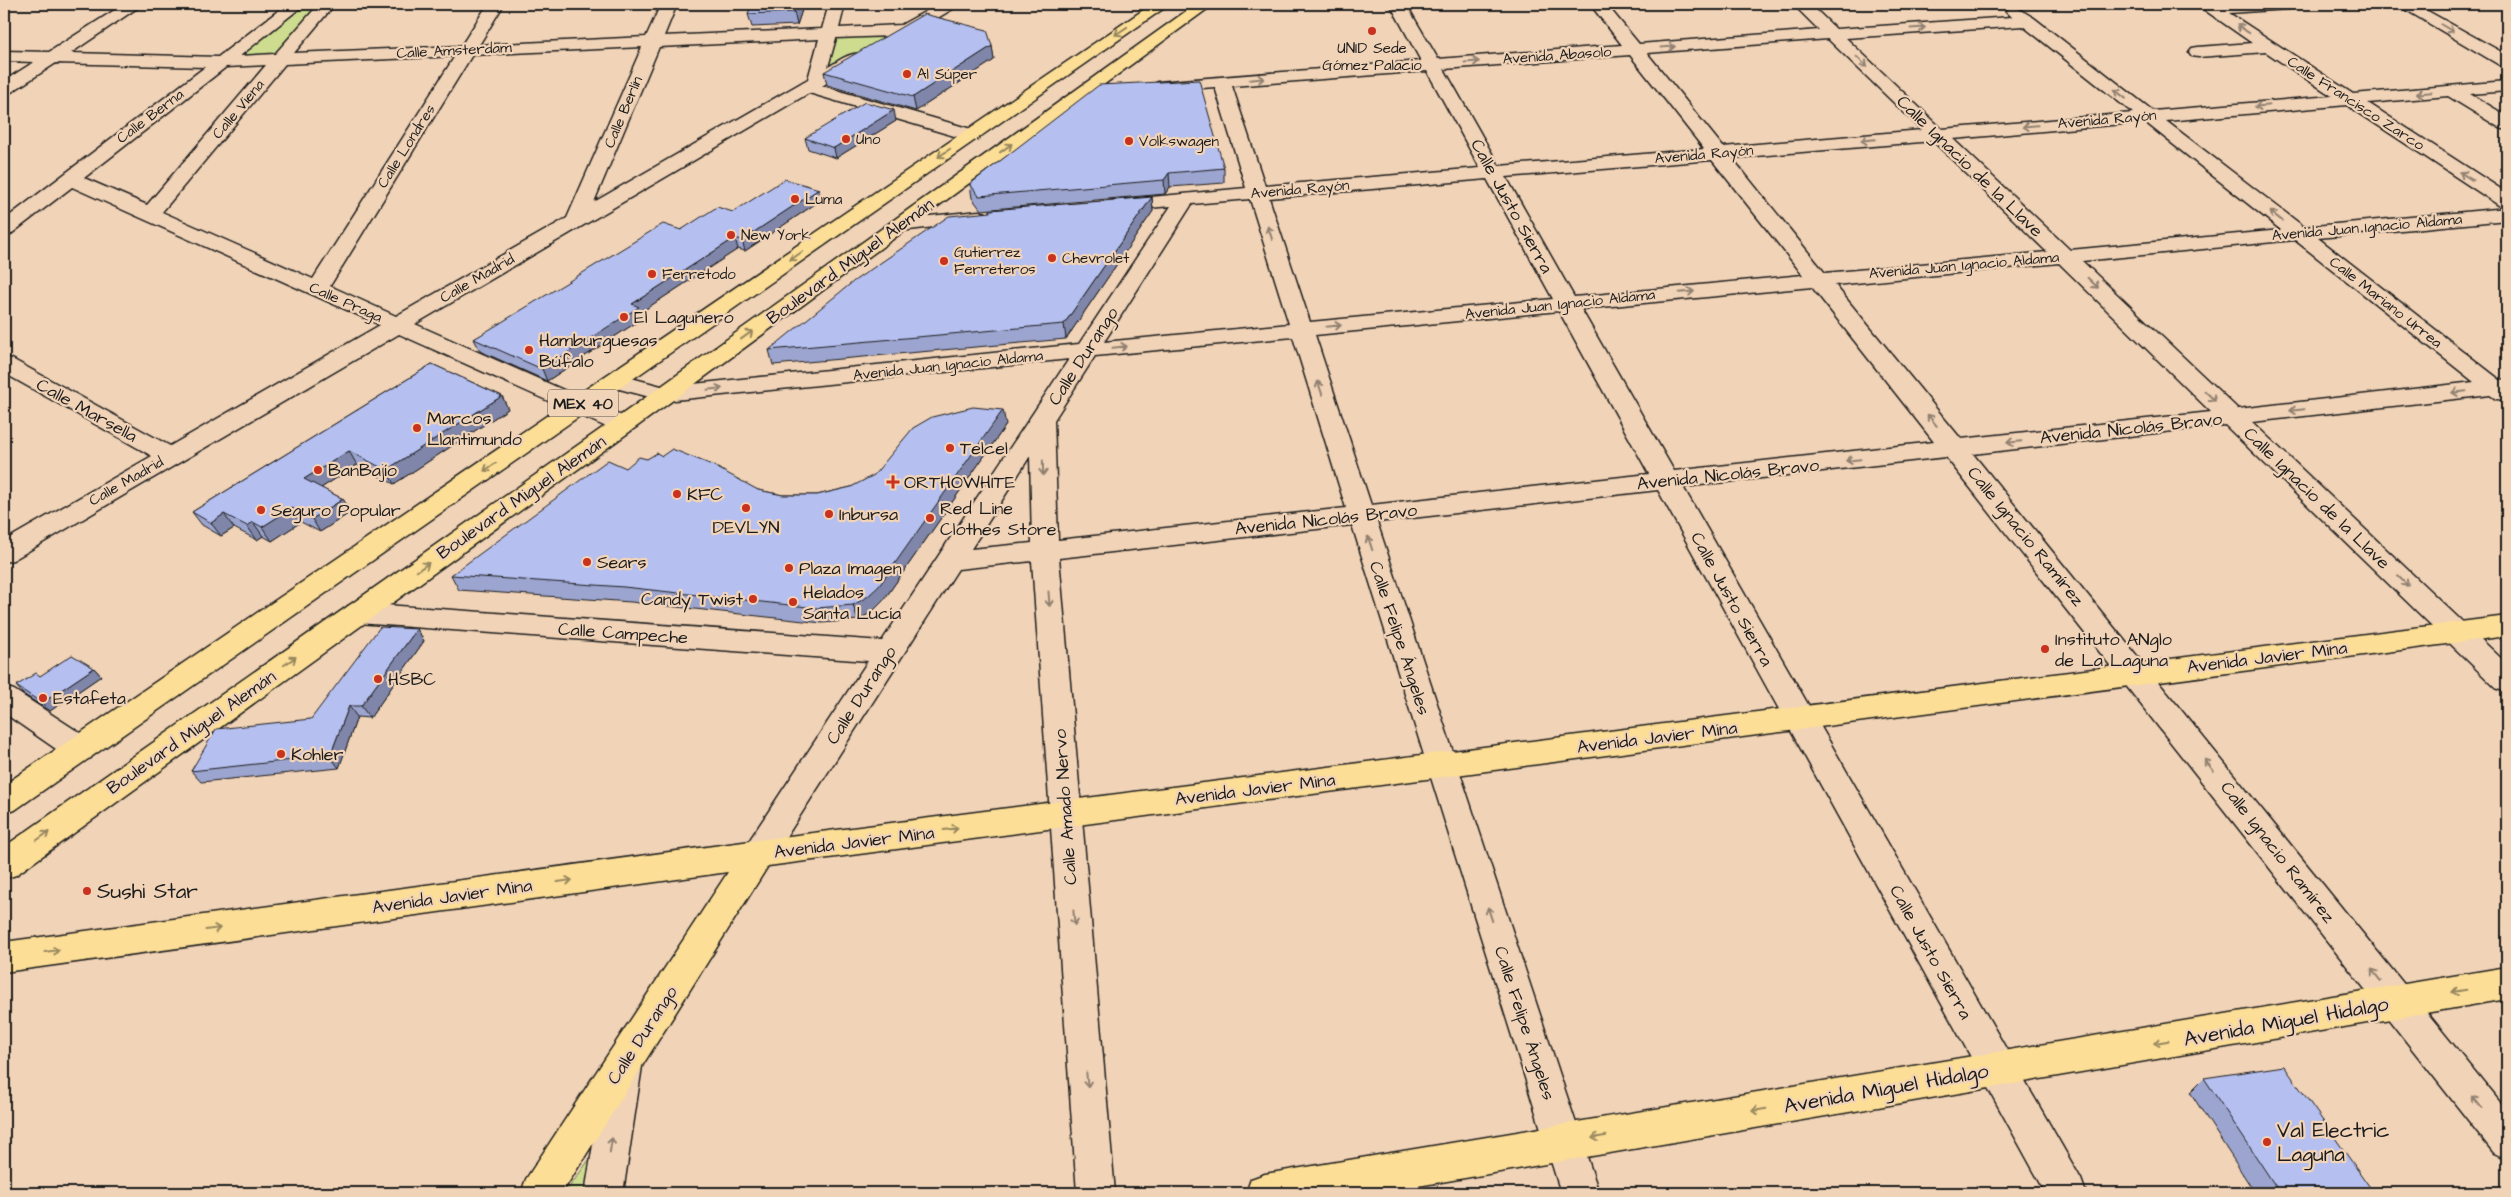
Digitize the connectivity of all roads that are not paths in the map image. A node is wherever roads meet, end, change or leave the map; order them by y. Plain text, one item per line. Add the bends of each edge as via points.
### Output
1 (134, 4) edge
2 (297, 4) edge
3 (327, 4) edge
4 (496, 4) edge
5 (669, 4) edge
6 (837, 4) edge
7 (950, 4) edge
8 (1162, 4) edge
9 (1206, 4) edge
10 (1398, 4) edge
11 (1598, 4) edge
12 (1801, 4) edge
13 (2005, 4) edge
14 (2288, 4) edge
15 (2404, 4) edge
16 (2209, 7) edge
17 (2028, 21) junction
18 (904, 30) junction
19 (829, 33) junction
20 (1832, 34) junction
21 (653, 40) junction
22 (2270, 47) junction
23 (1635, 49) junction
24 (466, 50) junction
25 (2198, 52) dead end
26 (4, 56) edge
27 (52, 57) junction
28 (279, 59) junction
29 (220, 62) junction
30 (2507, 62) edge
31 (1433, 65) junction
32 (1222, 82) junction
33 (811, 84) junction
34 (2507, 86) edge
35 (1146, 88) edge
36 (4, 89) edge
37 (1086, 90) junction
38 (1117, 90) edge
39 (2452, 90) junction
40 (2350, 99) junction
41 (2148, 116) junction
42 (2507, 124) edge
43 (1937, 134) junction
44 (971, 135) junction
45 (1718, 153) junction
46 (1493, 172) junction
47 (69, 178) junction
48 (1257, 192) junction
49 (1186, 198) junction
50 (2507, 202) edge
51 (1097, 207) edge
52 (150, 214) junction
53 (2507, 214) edge
54 (999, 216) edge
55 (576, 220) junction
56 (900, 225) junction
57 (4, 230) edge
58 (2299, 234) junction
59 (2064, 256) junction
60 (1819, 279) junction
61 (317, 289) junction
62 (1566, 303) junction
63 (396, 324) junction
64 (1301, 329) junction
65 (1087, 350) junction
66 (4, 364) edge
67 (616, 380) junction
68 (2503, 390) edge
69 (665, 394) junction
70 (579, 406) junction
71 (2232, 417) junction
72 (1042, 420) junction
73 (622, 425) junction
74 (1955, 448) junction
75 (170, 456) junction
76 (1666, 481) junction
77 (1361, 515) junction
78 (1045, 550) junction
79 (4, 553) edge
80 (950, 561) junction
81 (358, 613) junction
82 (2507, 626) edge
83 (2457, 632) junction
84 (888, 652) junction
85 (2137, 674) junction
86 (2507, 680) edge
87 (4, 698) edge
88 (1799, 718) junction
89 (80, 749) junction
90 (1441, 765) junction
91 (4, 801) edge
92 (1066, 814) junction
93 (4, 818) edge
94 (758, 854) junction
95 (4, 865) edge
96 (4, 957) edge
97 (2507, 983) edge
98 (2397, 1002) junction
99 (625, 1062) junction
100 (1997, 1069) junction
101 (2507, 1140) edge
102 (1564, 1143) junction
103 (540, 1193) edge
104 (604, 1193) edge
105 (1096, 1193) edge
106 (1265, 1193) edge
107 (1580, 1193) edge
108 (2067, 1193) edge

1 - 27 street
2 - 29 street, Calle Berna
3 - 28 street, Calle Viena
4 - 24 street, Calle Londres
5 - 21 street, Calle Berlín
6 - 19 street
7 - 18 street, Calle Madrid
8 -> 44 main road, Boulevard Miguel Alemán / MEX 40
9 - 37 main road, Boulevard Miguel Alemán / MEX 40
10 - 31 street, Calle Justo Sierra
11 - 23 street, Calle Ignacio Ramírez
12 - 20 street, Calle Ignacio de la Llave
13 - 17 street, Calle Mariano Urrea
14 - 16 street
15 -> 30 street
22 -> 16 street, Calle Francisco Zarco
20 -> 17 street, Avenida Abasolo
41 -> 17 street, Calle Mariano Urrea
18 - 19 street, Calle Amsterdam
18 - 33 street, Calle Madrid
19 - 21 street, Calle Amsterdam
19 - 33 street
23 -> 20 street, Avenida Abasolo
20 -> 43 street, Calle Ignacio de la Llave
21 - 24 street, Calle Amsterdam
21 - 55 street, Calle Berlín
22 - 25 street
22 - 40 street, Calle Francisco Zarco
31 -> 23 street, Avenida Abasolo
23 - 45 street, Calle Ignacio Ramírez
24 - 28 street, Calle Amsterdam
24 - 61 street, Calle Londres
26 - 27 street, Calle Amsterdam
27 - 29 street, Calle Amsterdam
27 - 36 street
28 - 29 street, Calle Amsterdam
28 - 52 street, Calle Viena
29 - 47 street, Calle Berna
32 -> 31 street, Avenida Abasolo
31 - 46 street, Calle Justo Sierra
32 - 35 street, Avenida Abasolo
32 - 48 street, Calle Felipe Ángeles
33 - 44 street
33 - 55 street, Calle Madrid
34 - 39 street, Avenida Rayón
37 - 38 street
56 -> 37 main road, Boulevard Miguel Alemán / MEX 40
39 -> 40 street, Avenida Rayón
39 - 42 street
40 -> 41 street, Avenida Rayón
50 -> 40 street, Calle Francisco Zarco
41 -> 43 street, Avenida Rayón
58 -> 41 street, Calle Mariano Urrea
43 -> 45 street, Avenida Rayón
43 - 59 street, Calle Ignacio de la Llave
44 -> 67 main road, Boulevard Miguel Alemán / MEX 40
45 - 46 street, Avenida Rayón
45 - 60 street, Calle Ignacio Ramírez
46 - 48 street, Avenida Rayón
46 - 62 street, Calle Justo Sierra
47 - 52 street, Calle Praga
47 - 57 street, Calle Berna
48 - 49 street, Avenida Rayón
64 -> 48 street, Calle Felipe Ángeles
49 - 51 street, Avenida Rayón
49 - 65 street, Calle Durango
52 - 61 street, Calle Praga
53 - 58 street, Avenida Juan Ignacio Aldama
54 - 56 street
55 - 63 street, Calle Madrid
69 -> 56 main road, Boulevard Miguel Alemán / MEX 40
58 - 59 street, Avenida Juan Ignacio Aldama
58 - 68 street, Calle Mariano Urrea
59 - 60 street, Avenida Juan Ignacio Aldama
59 -> 71 street, Calle Ignacio de la Llave
62 -> 60 street, Avenida Juan Ignacio Aldama
74 -> 60 street, Calle Ignacio Ramírez
61 - 63 street, Calle Praga
64 -> 62 street, Avenida Juan Ignacio Aldama
62 - 76 street, Calle Justo Sierra
63 - 70 street, Calle Praga
63 - 75 street, Calle Madrid
65 -> 64 street, Avenida Juan Ignacio Aldama
77 -> 64 street, Calle Felipe Ángeles
69 -> 65 street, Avenida Juan Ignacio Aldama
65 - 72 street, Calle Durango
66 - 75 street, Calle Marsella
67 - 69 street, Avenida Juan Ignacio Aldama
67 - 70 main road, Boulevard Miguel Alemán / MEX 40
68 -> 71 street, Avenida Nicolás Bravo
69 - 73 main road, Boulevard Miguel Alemán / MEX 40
70 - 73 street, Calle Praga
70 -> 89 main road, Boulevard Miguel Alemán / MEX 40
71 -> 74 street, Avenida Nicolás Bravo
71 -> 83 street, Calle Ignacio de la Llave
72 -> 78 street, Calle Amado Nervo
72 - 80 street, Calle Durango
81 -> 73 main road, Boulevard Miguel Alemán / MEX 40
74 -> 76 street, Avenida Nicolás Bravo
74 - 85 street, Calle Ignacio Ramírez
75 - 79 street, Calle Madrid
76 - 77 street, Avenida Nicolás Bravo
76 - 88 street, Calle Justo Sierra
77 - 78 street, Avenida Nicolás Bravo
90 -> 77 street, Calle Felipe Ángeles
78 - 80 street, Avenida Nicolás Bravo
78 -> 92 street, Calle Amado Nervo
80 - 84 street, Calle Durango
81 - 84 street, Calle Campeche
95 -> 81 main road, Boulevard Miguel Alemán / MEX 40
82 - 83 main road, Avenida Javier Mina
83 - 85 main road, Avenida Javier Mina
83 - 86 street, Calle Ignacio de la Llave
84 - 94 street, Calle Durango
85 - 88 main road, Avenida Javier Mina
98 -> 85 street, Calle Ignacio Ramírez
87 - 89 street
88 - 90 main road, Avenida Javier Mina
88 - 100 street, Calle Justo Sierra
89 - 91 main road, Boulevard Miguel Alemán / MEX 40
89 - 93 main road
90 - 92 main road, Avenida Javier Mina
102 -> 90 street, Calle Felipe Ángeles
94 -> 92 main road, Avenida Javier Mina
92 -> 105 street, Calle Amado Nervo
96 -> 94 main road, Avenida Javier Mina
94 - 99 main road, Calle Durango
97 -> 98 main road, Avenida Miguel Hidalgo
98 -> 100 main road, Avenida Miguel Hidalgo
101 -> 98 street, Calle Ignacio Ramírez
99 - 103 main road, Calle Durango
104 -> 99 street
100 -> 102 main road, Avenida Miguel Hidalgo
100 - 108 street, Calle Justo Sierra
102 - 106 main road, Avenida Miguel Hidalgo
102 - 107 street, Calle Felipe Ángeles

